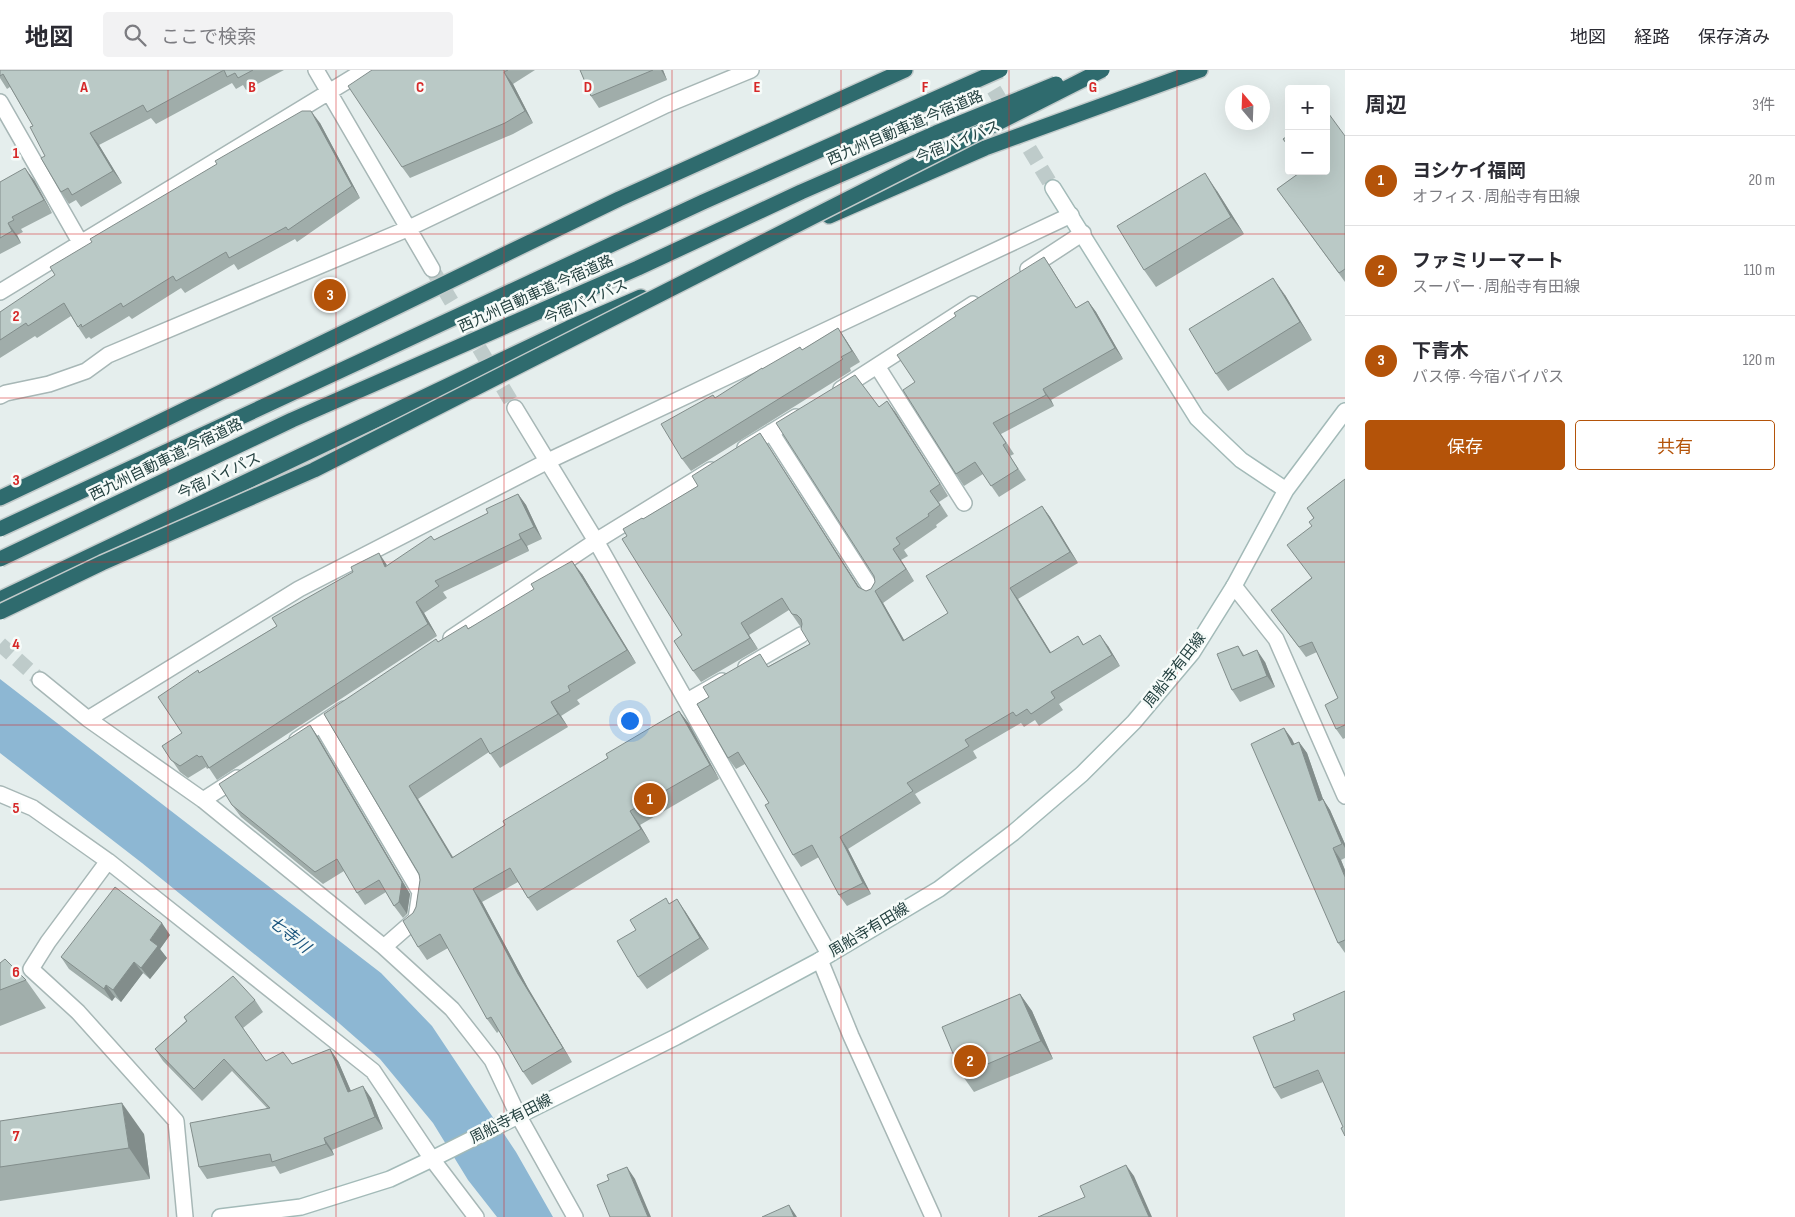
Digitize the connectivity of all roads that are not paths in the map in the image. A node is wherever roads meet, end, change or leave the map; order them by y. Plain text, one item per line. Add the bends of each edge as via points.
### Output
1 (316, 70) edge
2 (365, 70) edge
3 (751, 70) edge
4 (905, 70) edge
5 (1000, 70) edge
6 (1089, 70) edge
7 (1102, 70) edge
8 (1200, 70) edge
9 (329, 92) junction
10 (0, 102) edge
11 (1053, 188) tunnel mouth
12 (1071, 215) junction
13 (407, 229) junction
14 (1083, 234) junction
15 (80, 242) junction
16 (432, 269) tunnel mouth
17 (1017, 276) edge
18 (1, 288) edge
19 (984, 297) edge
20 (877, 366) junction
21 (0, 396) edge
22 (828, 397) edge
23 (812, 407) edge
24 (515, 408) tunnel mouth
25 (1345, 411) edge
26 (771, 432) junction
27 (548, 461) junction
28 (1286, 490) junction
29 (0, 498) edge
30 (964, 503) dead end
31 (0, 529) edge
32 (596, 541) junction
33 (0, 559) edge
34 (1234, 586) junction
35 (874, 593) edge
36 (0, 599) edge
37 (0, 612) edge
38 (801, 635) edge
39 (442, 643) edge
40 (40, 680) tunnel mouth
41 (687, 701) junction
42 (354, 703) edge
43 (88, 719) junction
44 (321, 724) junction
45 (282, 749) edge
46 (250, 770) edge
47 (0, 794) edge
48 (1345, 796) edge
49 (203, 800) junction
50 (108, 861) junction
51 (384, 947) junction
52 (825, 957) junction
53 (518, 1115) junction
54 (432, 1160) junction
55 (185, 1217) edge
56 (220, 1217) edge
57 (476, 1217) edge
58 (575, 1217) edge
59 (933, 1217) edge

1 - 9 street
2 - 9 street
3 - 13 street via 666,105
4 - 29 highway via 619,198
5 - 31 highway, 西九州自動車道;今宿道路, bridge via 694,206
6 - 33 highway, 西九州自動車道;今宿道路, bridge via 800,192 638,268 292,420
7 - 37 highway, bridge via 314,470 102,563
8 - 36 highway, 今宿バイパス via 985,148 569,328
9 - 13 street
9 - 15 street
10 - 15 street
11 - 12 street
12 - 14 street
12 - 27 street
13 - 16 street
13 - 21 street via 108,355 86,371
14 - 17 street
14 - 28 street via 1197,418 1241,460
15 - 18 street
19 - 20 street
20 - 22 street
20 - 30 street
23 - 26 street
24 - 27 street
25 - 28 street, 周船寺有田線
26 - 32 street
26 - 35 street
27 - 32 street
27 - 43 street via 299,589
28 - 34 street, 周船寺有田線
32 - 39 street
32 - 41 street
34 - 48 street via 1276,639
34 - 52 street, 周船寺有田線 via 1192,653 1134,722 1082,774 1013,834 939,888
38 - 41 street
40 - 43 street
41 - 52 street
42 - 44 street
43 - 49 street
44 - 45 street
44 - 51 street via 420,892 416,918
46 - 49 street
47 - 50 street via 33,808
49 - 51 street
50 - 54 street via 373,1071
50 - 55 street via 31,969 78,1012 176,1121
51 - 53 street via 452,1009 492,1060
52 - 53 street, 周船寺有田線 via 676,1037
52 - 59 street via 851,1036
53 - 54 street, 周船寺有田線
53 - 58 street
54 - 56 street, 周船寺有田線 via 390,1178 301,1206
54 - 57 street

